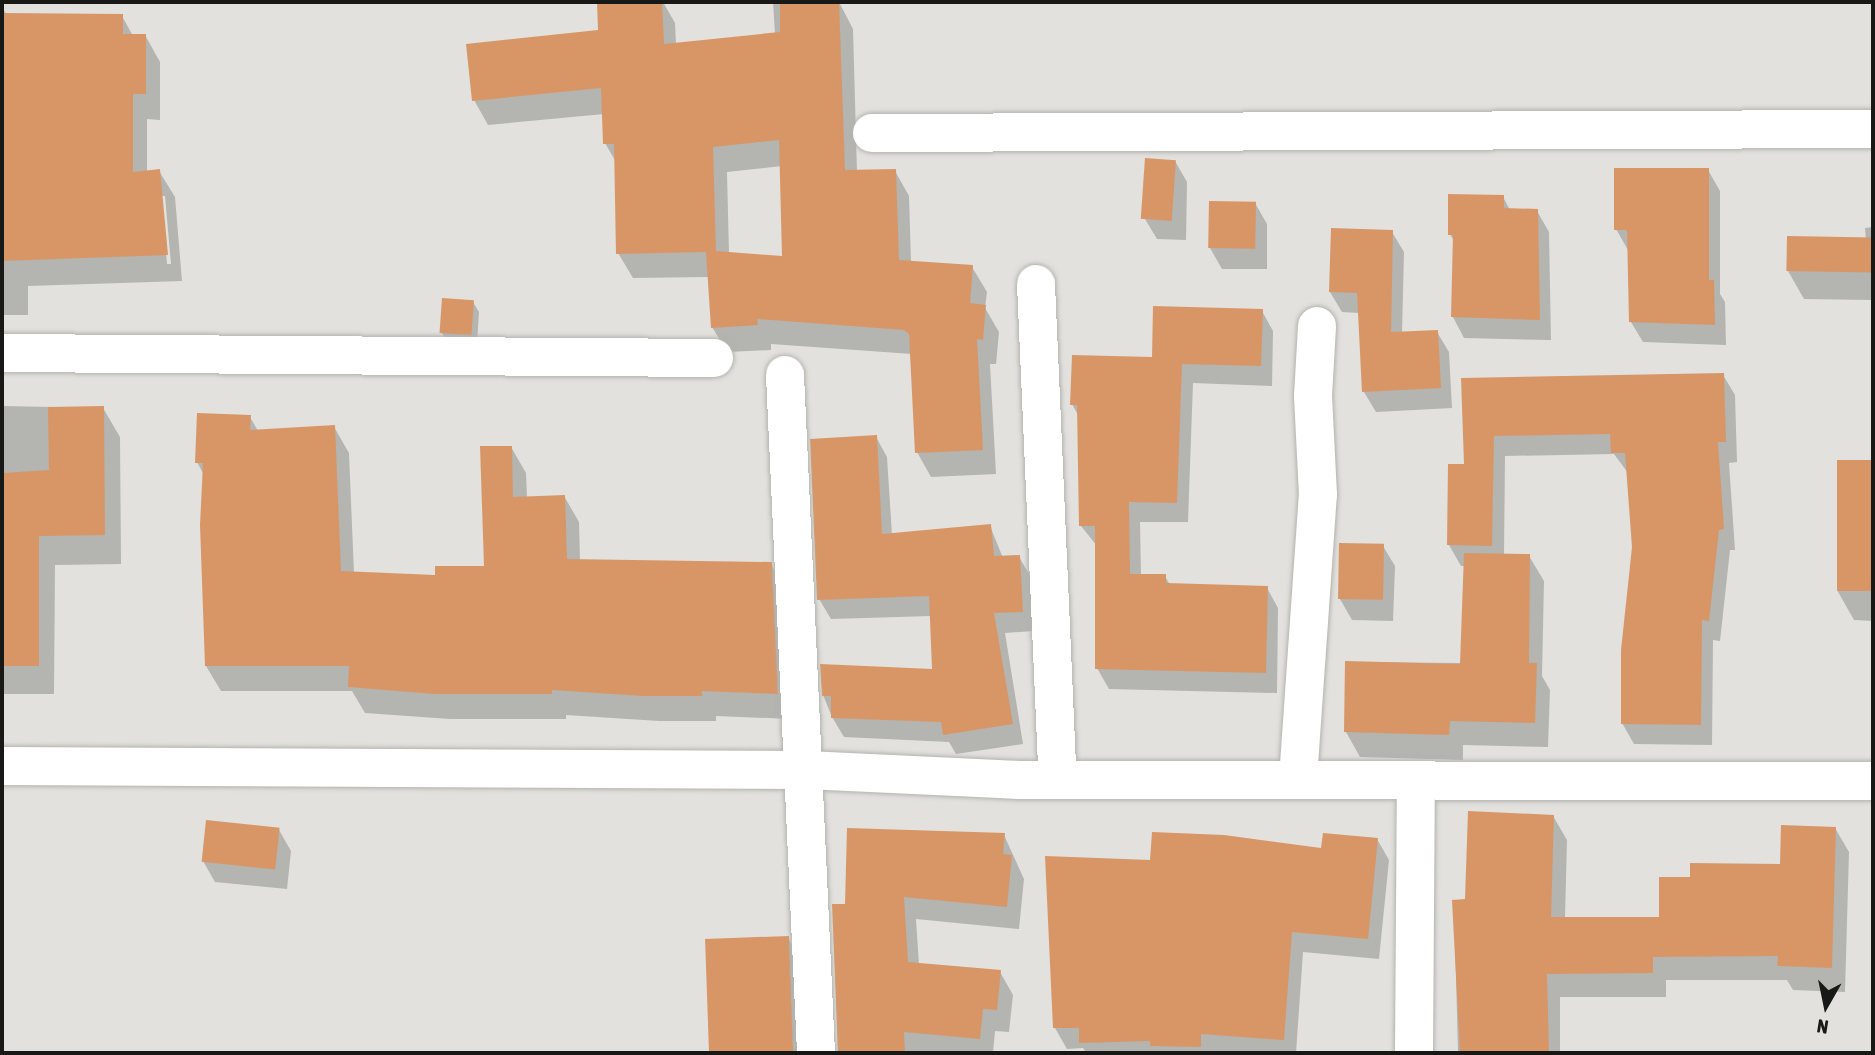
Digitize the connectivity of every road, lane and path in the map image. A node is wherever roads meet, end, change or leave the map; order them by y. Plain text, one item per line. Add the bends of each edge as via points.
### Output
1 (1873, 128) edge
2 (873, 133) dead end
3 (1036, 284) dead end
4 (1317, 326) dead end
5 (2, 353) edge
6 (714, 358) dead end
7 (785, 374) dead end
8 (2, 766) edge
9 (806, 770) junction
10 (1298, 779) junction
11 (1058, 780) junction
12 (1416, 780) junction
13 (1873, 781) edge
14 (816, 1053) edge
15 (1415, 1053) edge

1 - 2 street
3 - 11 street
4 - 10 street via 1313,396 1318,495
5 - 6 street
7 - 9 street
8 - 9 street
9 - 11 street
9 - 14 street
10 - 11 street
10 - 12 street
12 - 13 street
12 - 15 street

